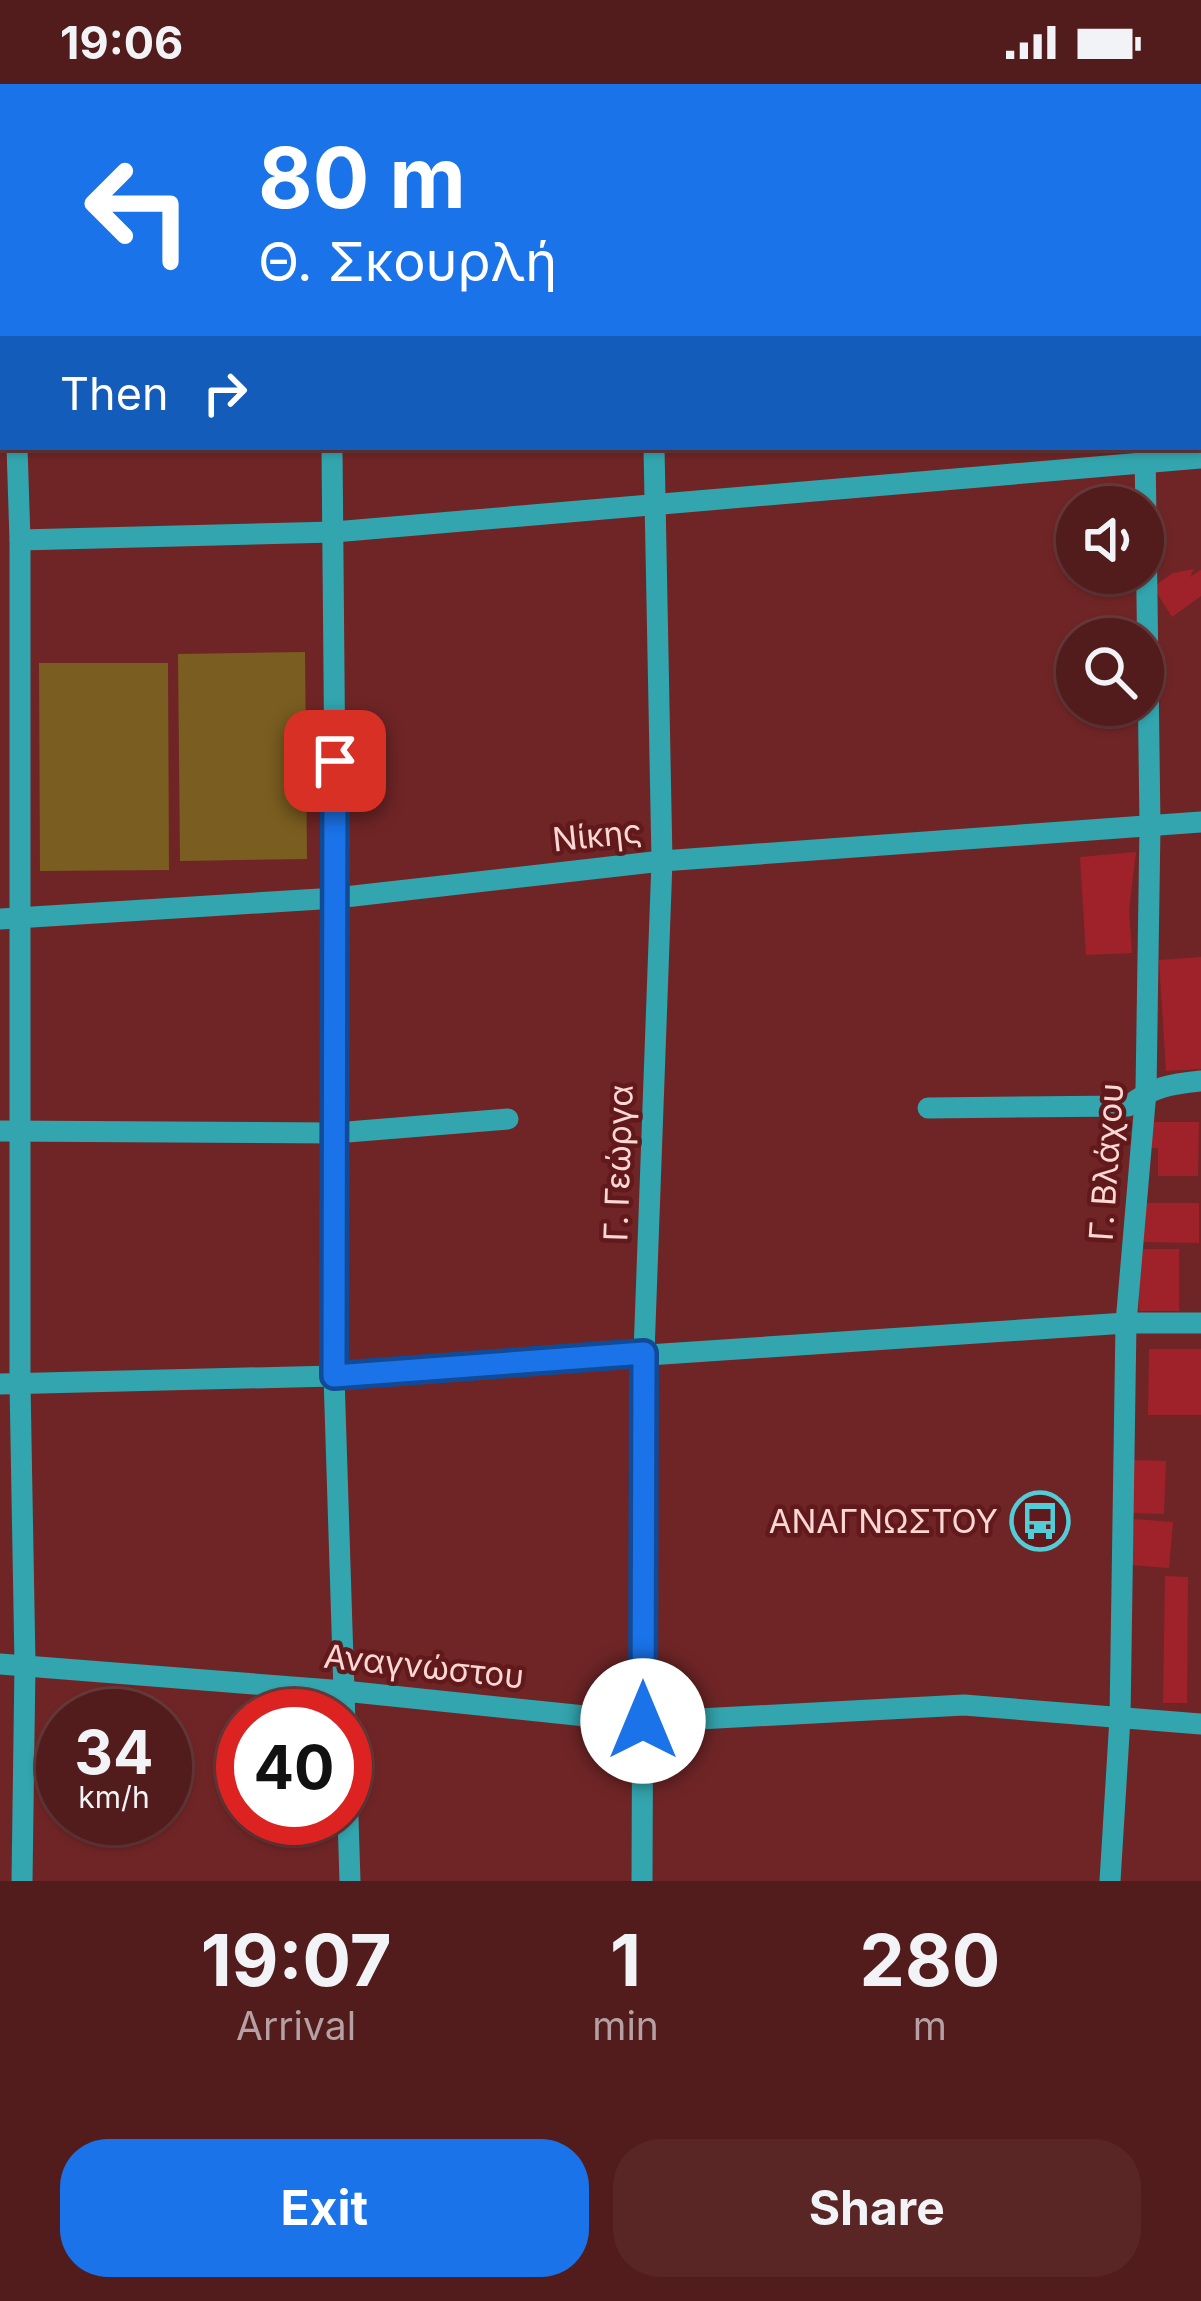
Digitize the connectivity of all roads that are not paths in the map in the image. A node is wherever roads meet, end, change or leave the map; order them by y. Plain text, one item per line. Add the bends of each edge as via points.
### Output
1 (16, 450) edge
2 (332, 450) edge
3 (654, 450) edge
4 (1145, 455) edge
5 (1201, 458) edge
6 (654, 506) junction
7 (334, 532) junction
8 (20, 540) junction
9 (1201, 822) edge
10 (1150, 826) junction
11 (662, 861) junction
12 (336, 898) junction
13 (10, 919) edge
14 (1201, 1081) edge
15 (1147, 1091) junction
16 (928, 1108) dead end
17 (508, 1119) dead end
18 (10, 1131) edge
19 (335, 1133) junction
20 (1201, 1323) edge
21 (1126, 1324) junction
22 (644, 1353) junction
23 (334, 1376) junction
24 (10, 1383) edge
25 (0, 1664) edge
26 (25, 1664) junction
27 (320, 1689) edge
28 (344, 1689) edge
29 (372, 1694) edge
30 (1120, 1718) junction
31 (643, 1721) junction
32 (1201, 1724) edge
33 (349, 1845) edge
34 (22, 1881) edge
35 (350, 1881) edge
36 (642, 1881) edge
37 (1109, 1881) edge

1 - 8 street
2 - 7 street
3 - 6 street, Γ. Γεώργα
4 - 5 street
4 - 6 street
4 - 10 street, Γ. Βλάχου
6 - 7 street
6 - 11 street, Γ. Γεώργα
7 - 8 street
7 - 12 street
8 - 13 street
9 - 10 street, Νίκης
10 - 11 street, Νίκης
10 - 15 street, Γ. Βλάχου
11 - 12 street, Νίκης
11 - 22 street, Γ. Γεώργα
12 - 13 street, Νίκης
12 - 19 street
13 - 18 street
14 - 15 street
15 - 16 street via 1128,1106
15 - 21 street, Γ. Βλάχου
17 - 19 street
18 - 19 street
18 - 24 street
19 - 23 street
20 - 21 street
21 - 22 street
21 - 30 street, Γ. Βλάχου
22 - 23 street
22 - 31 street, Γ. Γεώργα
23 - 24 street
23 - 28 street
24 - 26 street
25 - 26 street, Αναγνώστου
26 - 27 street, Αναγνώστου
26 - 34 street
29 - 31 street, Αναγνώστου
30 - 31 street, Αναγνώστου via 964,1706
30 - 32 street, Αναγνώστου
30 - 37 street, Γ. Βλάχου
31 - 36 street, Γ. Γεώργα
33 - 35 street

